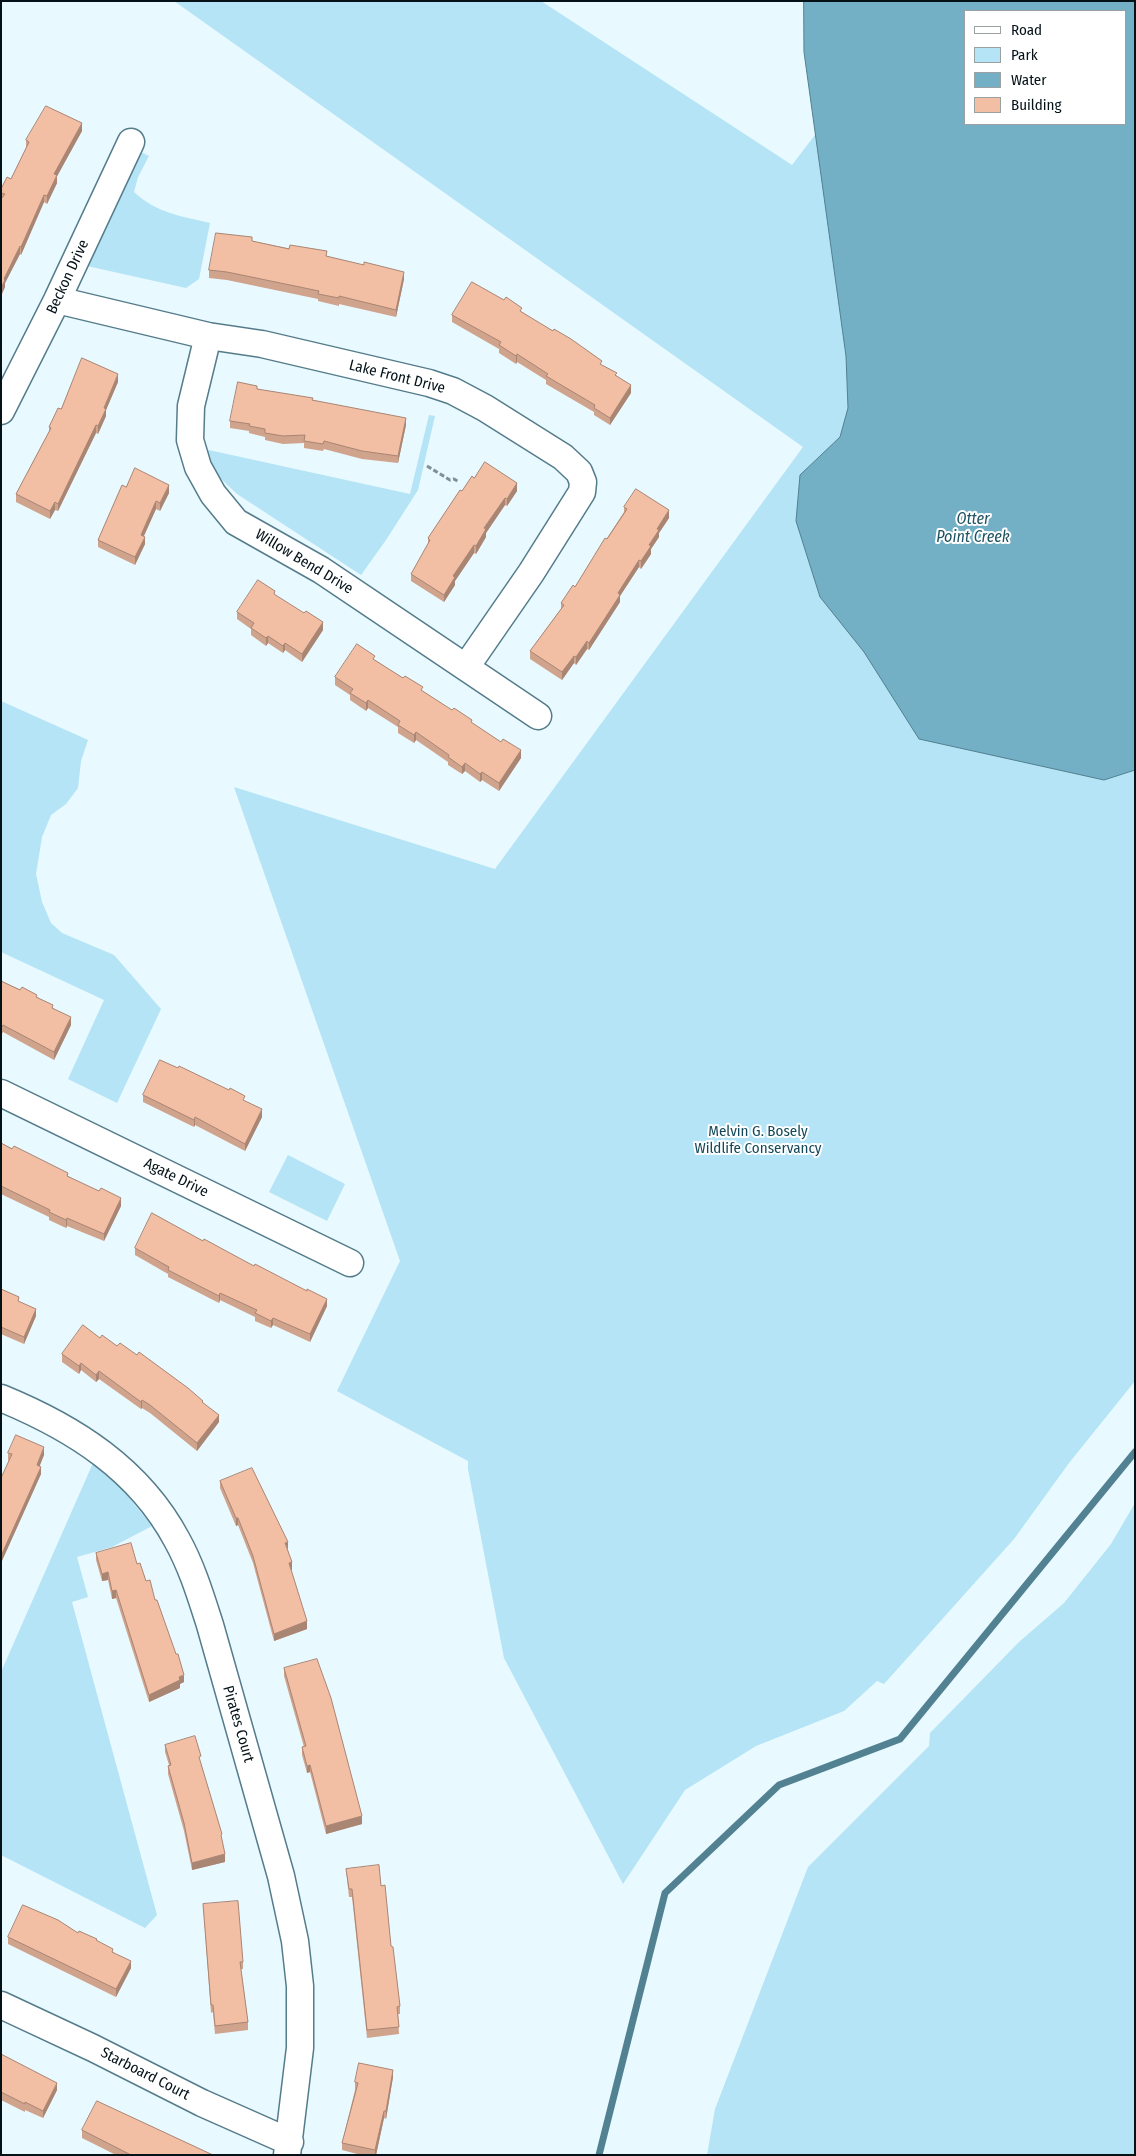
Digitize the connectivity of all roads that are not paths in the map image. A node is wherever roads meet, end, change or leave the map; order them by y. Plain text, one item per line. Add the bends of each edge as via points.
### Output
1 (131, 142) dead end
2 (57, 300) junction
3 (208, 336) junction
4 (1, 410) edge
5 (466, 667) junction
6 (538, 716) dead end
7 (1, 1094) edge
8 (350, 1263) dead end
9 (1, 1398) edge
10 (1, 2005) edge
11 (288, 2148) edge

1 - 2 street, Beckon Drive
2 - 3 street, Lake Front Drive
2 - 4 street, Beckon Drive
3 - 5 street, Willow Bend Drive via 191,406 190,440 198,467 213,494 236,522 321,570
3 - 5 street, Lake Front Drive via 262,344 453,391 563,458 579,472 582,492
5 - 6 street, Willow Bend Drive
7 - 8 street, Agate Drive
9 - 11 street, Pirates Court via 52,1420 92,1444 122,1468 149,1496 168,1524 196,1584 281,1876 295,1941 300,1986 300,2048
10 - 11 street, Starboard Court via 93,2048

